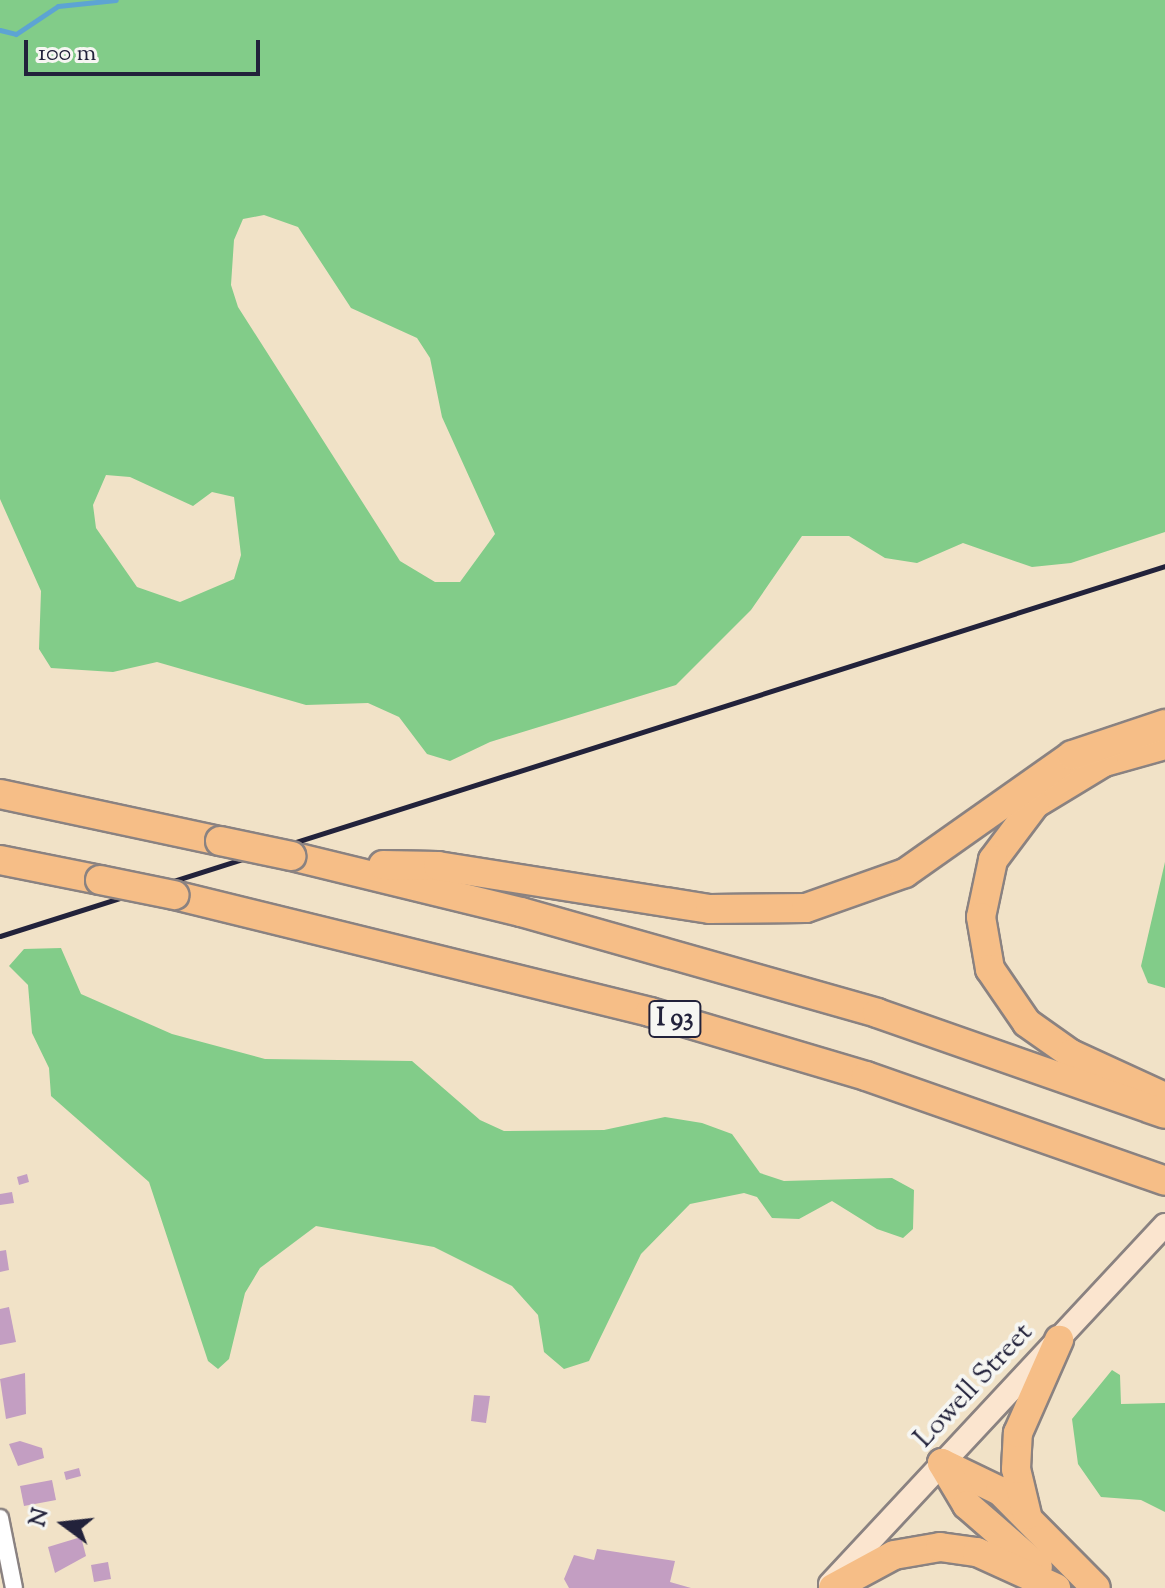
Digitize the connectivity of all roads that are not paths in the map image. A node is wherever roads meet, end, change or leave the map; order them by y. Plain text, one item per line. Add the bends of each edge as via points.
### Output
1 (1165, 724) edge
2 (1165, 745) edge
3 (0, 794) edge
4 (0, 860) edge
5 (327, 863) junction
6 (1165, 1097) edge
7 (1165, 1114) edge
8 (1165, 1181) edge
9 (1161, 1230) edge
10 (1059, 1340) junction
11 (942, 1463) junction
12 (0, 1518) edge
13 (1031, 1523) junction
14 (14, 1588) edge
15 (825, 1588) edge
16 (833, 1588) edge
17 (1056, 1588) edge
18 (1062, 1588) edge
19 (1096, 1588) edge

1 - 5 highway via 1072,755 905,873 806,908 734,912 438,866
2 - 6 highway via 1104,762 1035,804 993,860 981,917 990,969 1027,1023 1071,1054
3 - 5 highway, I 93, bridge
4 - 8 highway, I 93, bridge via 174,895 650,1012 880,1081
5 - 7 highway, I 93 via 877,1013
9 - 10 main road, Lowell Street
10 - 11 main road, Lowell Street
10 - 13 highway via 1033,1387 1016,1446 1019,1491
11 - 13 highway via 982,1478
11 - 15 main road, Lowell Street
11 - 18 highway via 967,1505
12 - 14 street
13 - 19 highway
16 - 17 highway via 894,1555 940,1547 977,1552

